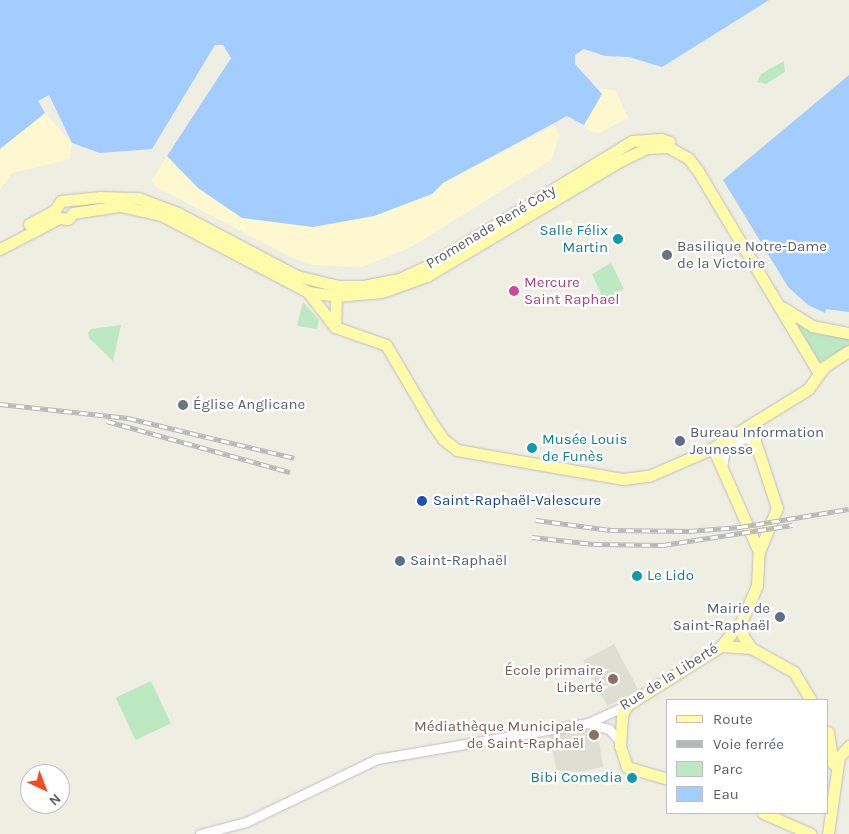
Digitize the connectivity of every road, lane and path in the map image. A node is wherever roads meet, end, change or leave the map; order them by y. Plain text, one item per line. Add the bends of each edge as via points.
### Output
1 (708, 187) junction
2 (71, 208) junction
3 (57, 214) junction
4 (0, 241) edge
5 (0, 249) edge
6 (336, 296) junction
7 (311, 297) junction
8 (777, 304) junction
9 (335, 327) junction
10 (849, 333) edge
11 (849, 350) edge
12 (819, 373) junction
13 (755, 422) junction
14 (755, 441) junction
15 (713, 448) junction
16 (722, 467) junction
17 (762, 546) junction
18 (741, 622) junction
19 (722, 646) junction
20 (751, 648) junction
21 (810, 699) edge
22 (627, 705) junction
23 (588, 723) junction
24 (829, 733) edge
25 (829, 737) edge
26 (619, 740) junction
27 (849, 745) edge
28 (666, 778) edge
29 (829, 790) edge
30 (829, 812) edge
31 (765, 814) edge
32 (827, 823) edge
33 (809, 832) edge
34 (200, 834) edge

1 - 2 main road, Promenade René Coty via 702,169 683,148 661,139 632,141 413,274 363,286 323,283 284,270 154,203 122,196
1 - 6 main road, Promenade René Coty via 688,158 668,147 647,148 415,282 382,292
1 - 8 main road
2 - 3 main road via 68,219
2 - 3 main road via 59,202
2 - 7 main road via 120,206 152,212
3 - 4 main road
3 - 5 main road
6 - 7 main road, Promenade René Coty
6 - 9 main road
7 - 9 main road
8 - 10 main road via 812,326
8 - 12 main road
9 - 15 main road via 386,345 443,439 466,453 608,477 641,478
11 - 12 main road
12 - 13 main road via 808,389
13 - 14 main road
13 - 15 main road
14 - 16 street via 744,438 725,449
14 - 17 main road via 777,508
15 - 16 main road
16 - 17 main road
17 - 18 main road, Rue de la Liberté via 757,585
18 - 19 main road, Rue de la Liberté
18 - 20 main road via 743,636
19 - 20 main road
19 - 22 main road, Rue de la Liberté
20 - 21 main road via 794,672
22 - 23 street, Rue de la Liberté
22 - 26 main road
23 - 26 street via 608,729
23 - 34 street via 377,759 246,822
24 - 27 main road
25 - 29 main road via 833,757
26 - 28 main road via 622,757 632,770
27 - 30 main road via 839,757
31 - 33 main road
32 - 33 main road

